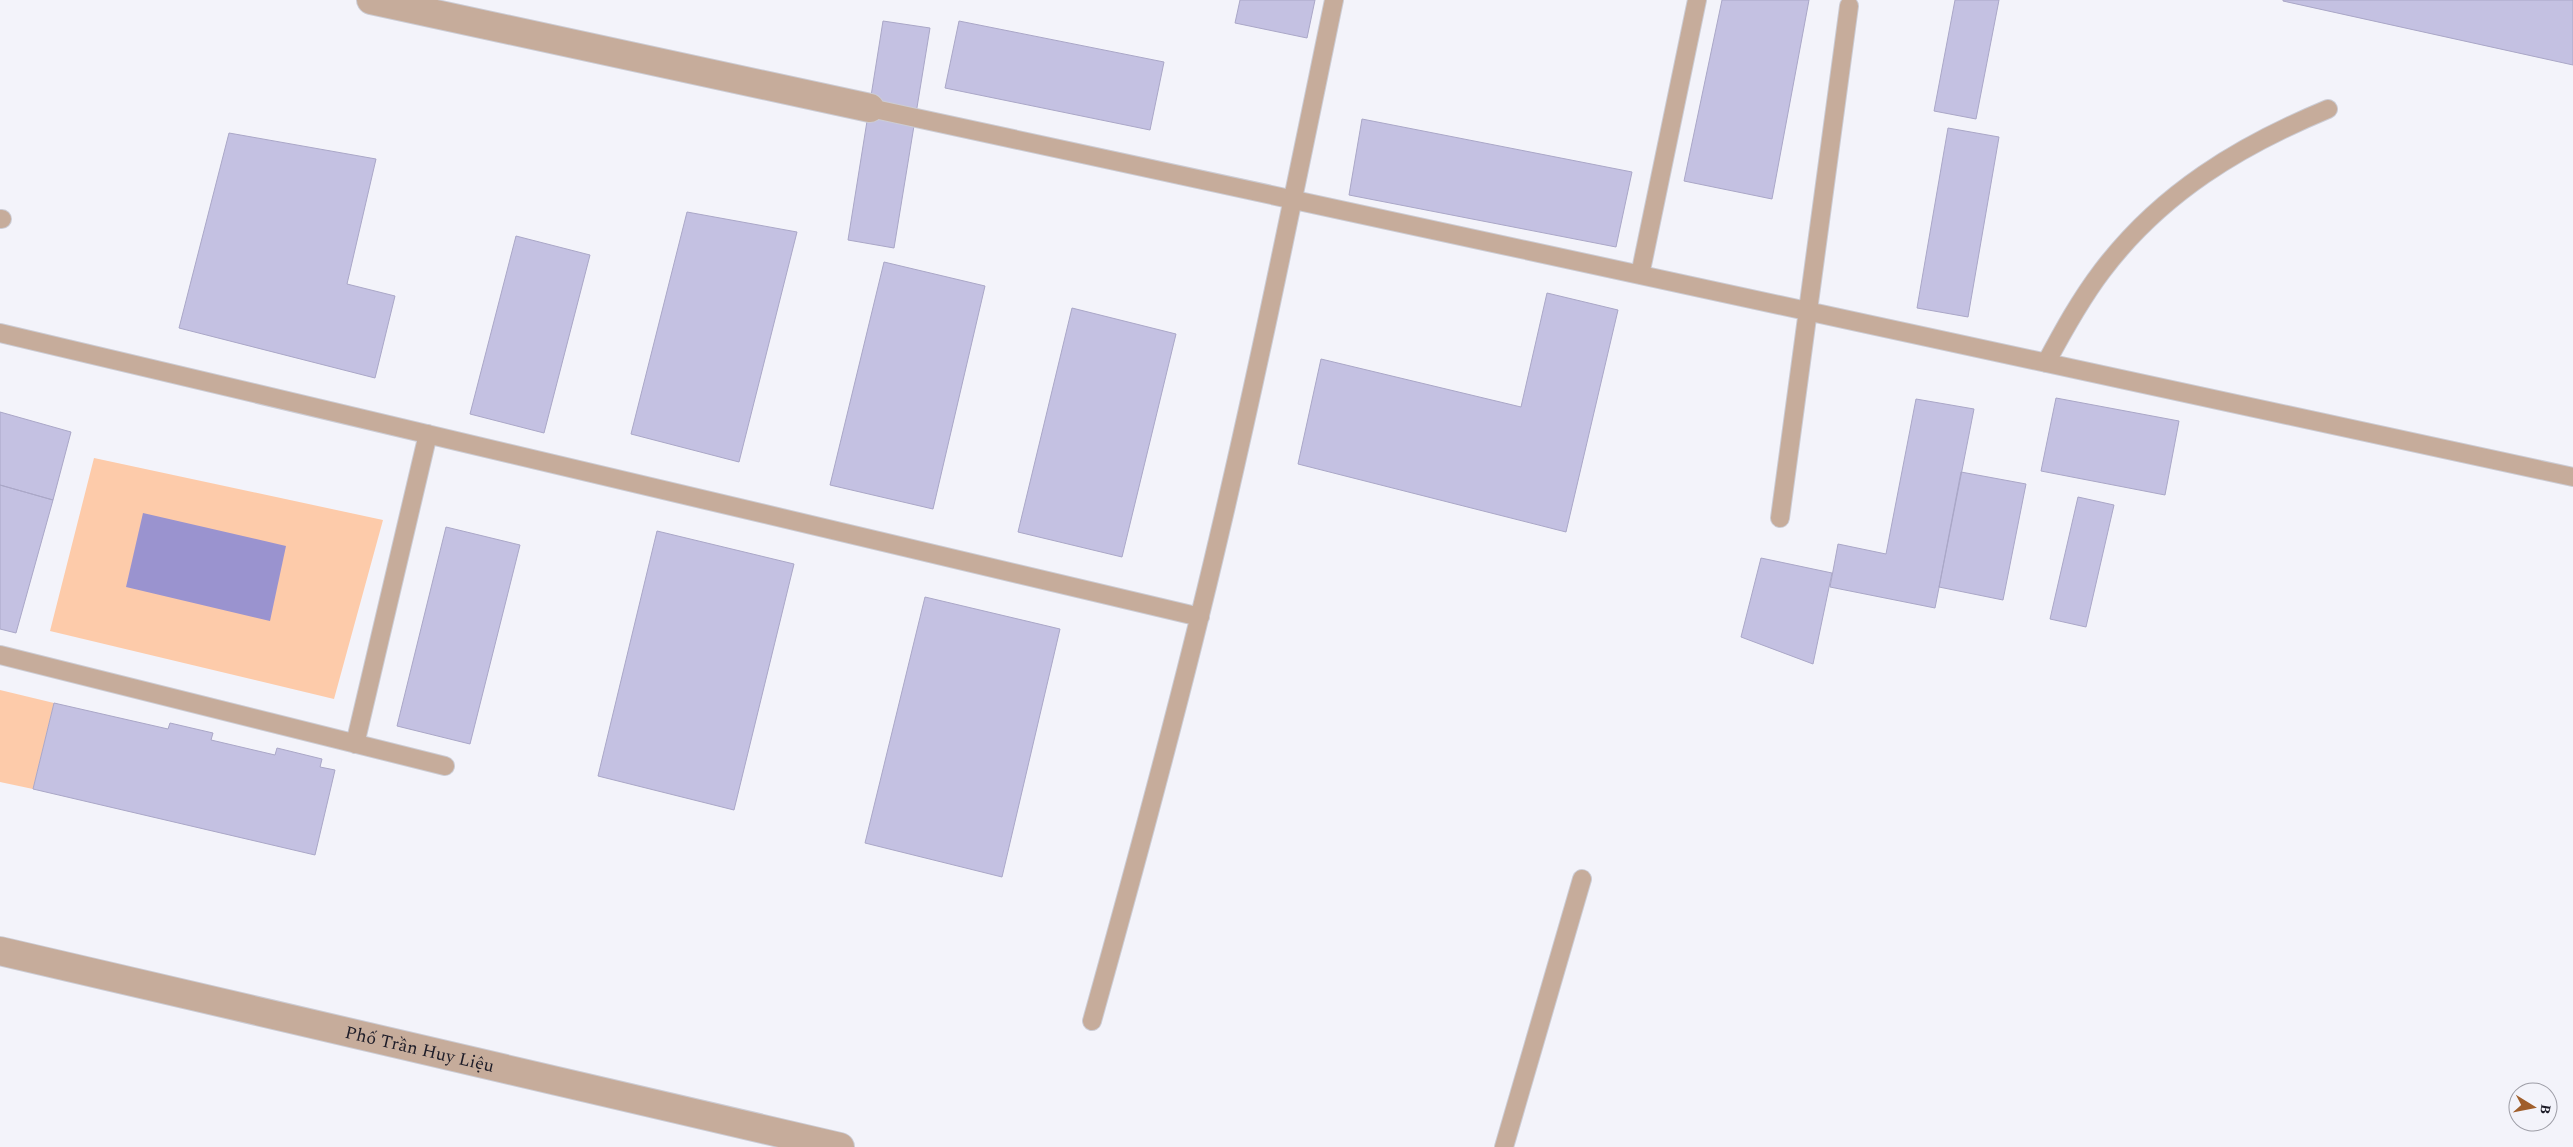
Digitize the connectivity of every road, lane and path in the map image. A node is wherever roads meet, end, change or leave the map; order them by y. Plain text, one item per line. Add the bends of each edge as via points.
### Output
1 (370, 0) edge
2 (1334, 0) edge
3 (1697, 0) edge
4 (1849, 6) dead end
5 (870, 108) joint
6 (2328, 109) dead end
7 (1292, 200) junction
8 (1640, 275) junction
9 (1808, 311) junction
10 (0, 333) edge
11 (2046, 363) junction
12 (428, 434) junction
13 (2573, 477) edge
14 (1780, 518) dead end
15 (1200, 617) junction
16 (0, 655) edge
17 (354, 744) junction
18 (445, 766) dead end
19 (1582, 879) dead end
20 (0, 951) edge
21 (1092, 1021) dead end
22 (840, 1147) edge
23 (1504, 1147) edge

1 - 5 street
2 - 7 lane
3 - 8 lane
4 - 9 lane
5 - 7 lane
6 - 11 lane via 2276,130 2226,158 2179,192 2137,230 2102,271
7 - 8 lane
7 - 15 lane
8 - 9 lane
9 - 11 lane
9 - 14 lane
10 - 12 lane
11 - 13 lane
12 - 15 lane
12 - 17 lane
15 - 21 lane
16 - 17 lane
17 - 18 lane
19 - 23 lane
20 - 22 street, Phố Trần Huy Liệu

